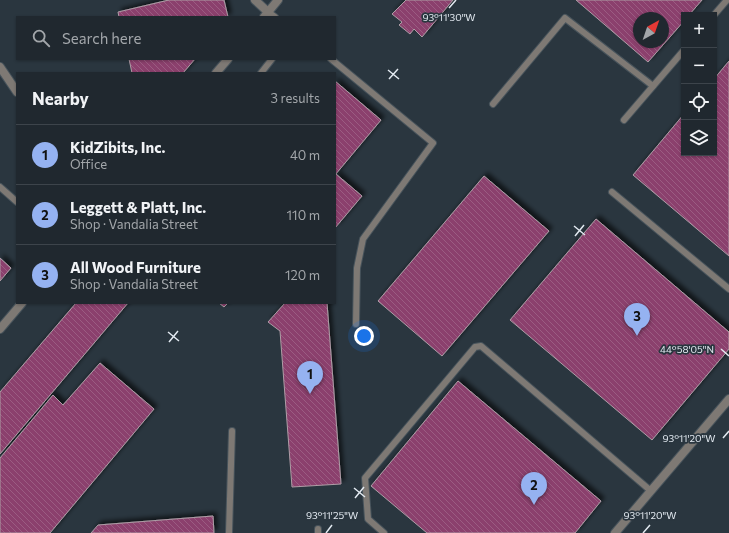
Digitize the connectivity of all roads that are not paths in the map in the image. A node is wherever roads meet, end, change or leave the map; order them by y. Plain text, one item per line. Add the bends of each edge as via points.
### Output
1 (255, 0) edge
2 (278, 0) edge
3 (727, 0) edge
4 (717, 12) edge
5 (269, 15) edge
6 (681, 53) edge
7 (227, 60) edge
8 (271, 60) edge
9 (331, 60) edge
10 (0, 68) edge
11 (217, 72) edge
12 (261, 72) edge
13 (653, 86) junction
14 (16, 91) edge
15 (493, 104) dead end
16 (624, 120) dead end
17 (0, 187) edge
18 (612, 192) dead end
19 (16, 201) edge
20 (729, 290) edge
21 (21, 304) edge
22 (356, 324) dead end
23 (0, 329) edge
24 (729, 399) edge
25 (232, 431) dead end
26 (651, 491) junction
27 (229, 533) edge
28 (384, 533) edge
29 (615, 533) edge

1 - 5 street
2 - 5 street
3 - 4 lane
6 - 13 lane
7 - 11 street
8 - 12 lane
9 - 22 lane via 433,143 363,239 357,268
10 - 14 street
13 - 15 lane via 565,18
13 - 16 lane
17 - 19 lane
18 - 20 lane
21 - 23 street
24 - 26 street
25 - 27 lane
26 - 28 lane via 481,346 475,347 365,478 368,519
26 - 29 street

